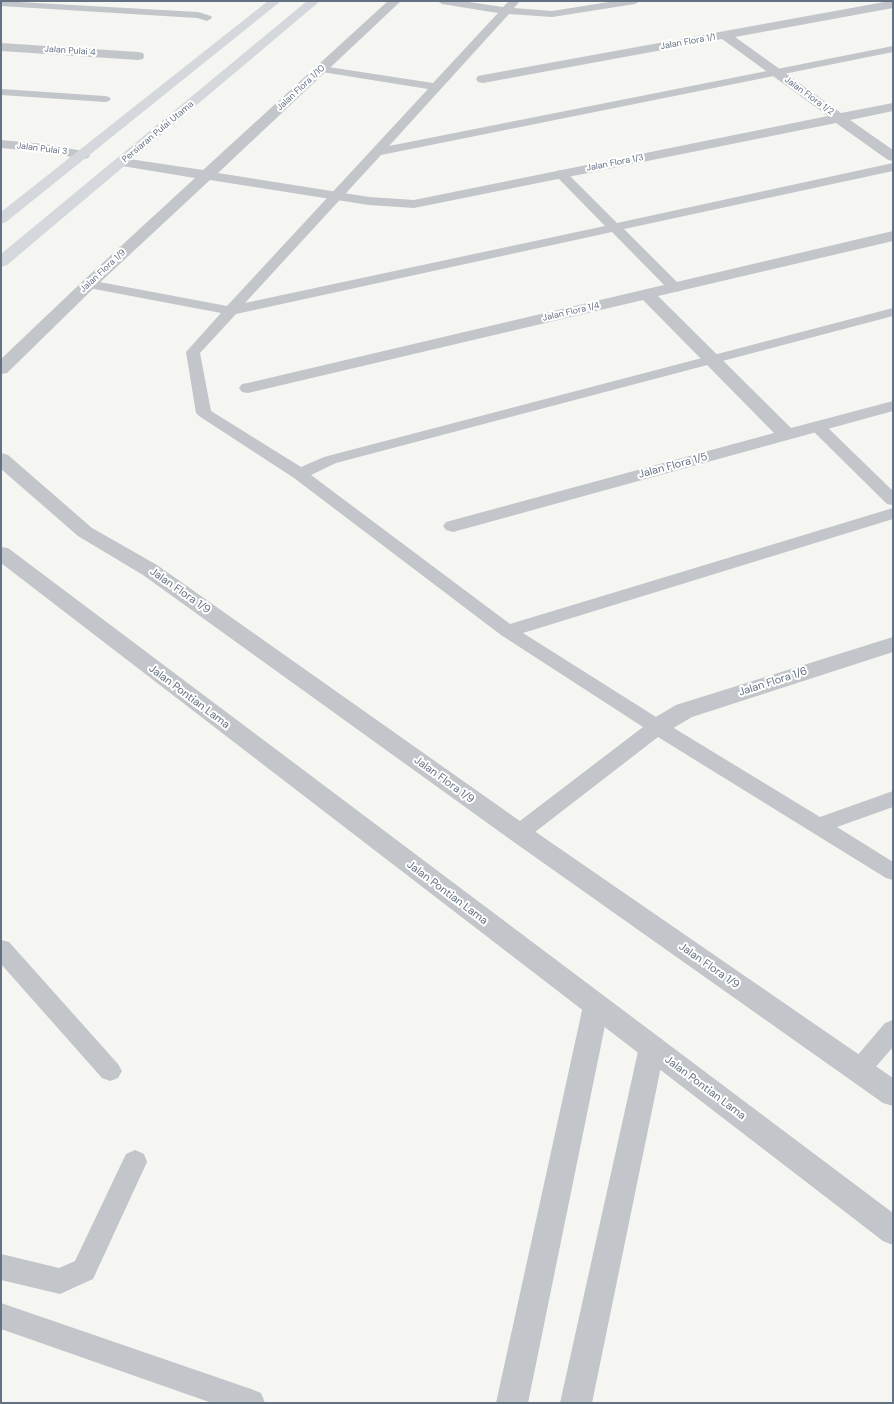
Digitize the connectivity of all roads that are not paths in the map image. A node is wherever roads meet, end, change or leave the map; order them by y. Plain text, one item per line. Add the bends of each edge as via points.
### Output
1 (275, 1) edge
2 (314, 1) edge
3 (395, 1) edge
4 (442, 1) edge
5 (515, 1) edge
6 (635, 1) edge
7 (5, 3) edge
8 (893, 4) edge
9 (506, 11) junction
10 (207, 18) dead end
11 (724, 35) junction
12 (1, 47) edge
13 (893, 49) edge
14 (138, 56) dead end
15 (322, 69) junction
16 (776, 72) junction
17 (483, 79) dead end
18 (436, 87) junction
19 (1, 92) edge
20 (104, 99) dead end
21 (893, 106) edge
22 (839, 118) junction
23 (1, 144) edge
24 (376, 152) junction
25 (84, 155) junction
26 (893, 157) edge
27 (122, 162) junction
28 (893, 167) edge
29 (561, 174) junction
30 (207, 175) junction
31 (337, 195) junction
32 (1, 219) edge
33 (614, 227) junction
34 (893, 236) edge
35 (1, 262) edge
36 (89, 284) junction
37 (675, 288) junction
38 (646, 294) junction
39 (230, 311) junction
40 (893, 312) edge
41 (711, 360) junction
42 (1, 369) edge
43 (248, 388) dead end
44 (893, 406) edge
45 (818, 427) junction
46 (787, 435) junction
47 (1, 459) edge
48 (300, 474) junction
49 (893, 500) edge
50 (893, 513) edge
51 (453, 526) dead end
52 (1, 554) edge
53 (507, 630) junction
54 (893, 644) edge
55 (657, 727) junction
56 (893, 799) edge
57 (817, 826) junction
58 (519, 833) junction
59 (893, 872) edge
60 (1, 949) edge
61 (596, 1006) junction
62 (893, 1030) edge
63 (652, 1047) junction
64 (859, 1070) junction
65 (110, 1071) dead end
66 (893, 1094) edge
67 (135, 1162) dead end
68 (893, 1231) edge
69 (1, 1267) edge
70 (1, 1316) edge
71 (251, 1403) edge
72 (512, 1403) edge
73 (576, 1403) edge

1 - 25 main road
2 - 27 main road, Persiaran Pulai Utama
3 - 15 street, Jalan Flora 1/10
4 - 9 lane
5 - 9 lane
6 - 9 lane via 552,14
7 - 10 lane via 198,15
8 - 11 street, Jalan Flora 1/1
9 - 18 lane
11 - 16 street, Jalan Flora 1/2
11 - 17 street, Jalan Flora 1/1
12 - 14 street, Jalan Pulai 4
13 - 16 lane
15 - 18 lane
15 - 30 street, Jalan Flora 1/10
16 - 22 street, Jalan Flora 1/2
16 - 24 lane
18 - 24 lane
19 - 20 lane
21 - 22 street, Jalan Flora 1/3
22 - 26 street, Jalan Flora 1/2
22 - 29 street, Jalan Flora 1/3
23 - 25 street, Jalan Pulai 3
24 - 31 lane
25 - 27 main road
25 - 32 main road
27 - 30 street, Jalan Flora 1/3
27 - 35 main road, Persiaran Pulai Utama
28 - 33 lane
29 - 31 street, Jalan Flora 1/3 via 414,204 369,201
29 - 33 lane
30 - 31 street, Jalan Flora 1/3
30 - 36 street, Jalan Flora 1/9
31 - 39 lane
33 - 37 lane
33 - 39 lane
34 - 37 street, Jalan Flora 1/4
36 - 39 lane
36 - 42 street, Jalan Flora 1/9
37 - 38 street, Jalan Flora 1/4
38 - 41 street
38 - 43 street, Jalan Flora 1/4
39 - 48 lane via 193,352 204,414
40 - 41 lane
41 - 46 street
41 - 48 lane via 330,460
44 - 45 street, Jalan Flora 1/5
45 - 46 street, Jalan Flora 1/5
45 - 49 lane
46 - 51 street, Jalan Flora 1/5
47 - 58 street, Jalan Flora 1/9 via 85,532 150,570
48 - 53 lane
50 - 53 lane
52 - 61 street, Jalan Pontian Lama
53 - 55 lane
54 - 55 street, Jalan Flora 1/6 via 684,711
55 - 57 lane
55 - 58 lane
56 - 57 lane
57 - 59 lane
58 - 64 street, Jalan Flora 1/9
60 - 65 lane
61 - 63 street, Jalan Pontian Lama
61 - 72 street
62 - 64 lane
63 - 68 street, Jalan Pontian Lama
63 - 73 street
64 - 66 street, Jalan Flora 1/9
67 - 69 lane via 84,1270 60,1281
70 - 71 lane

